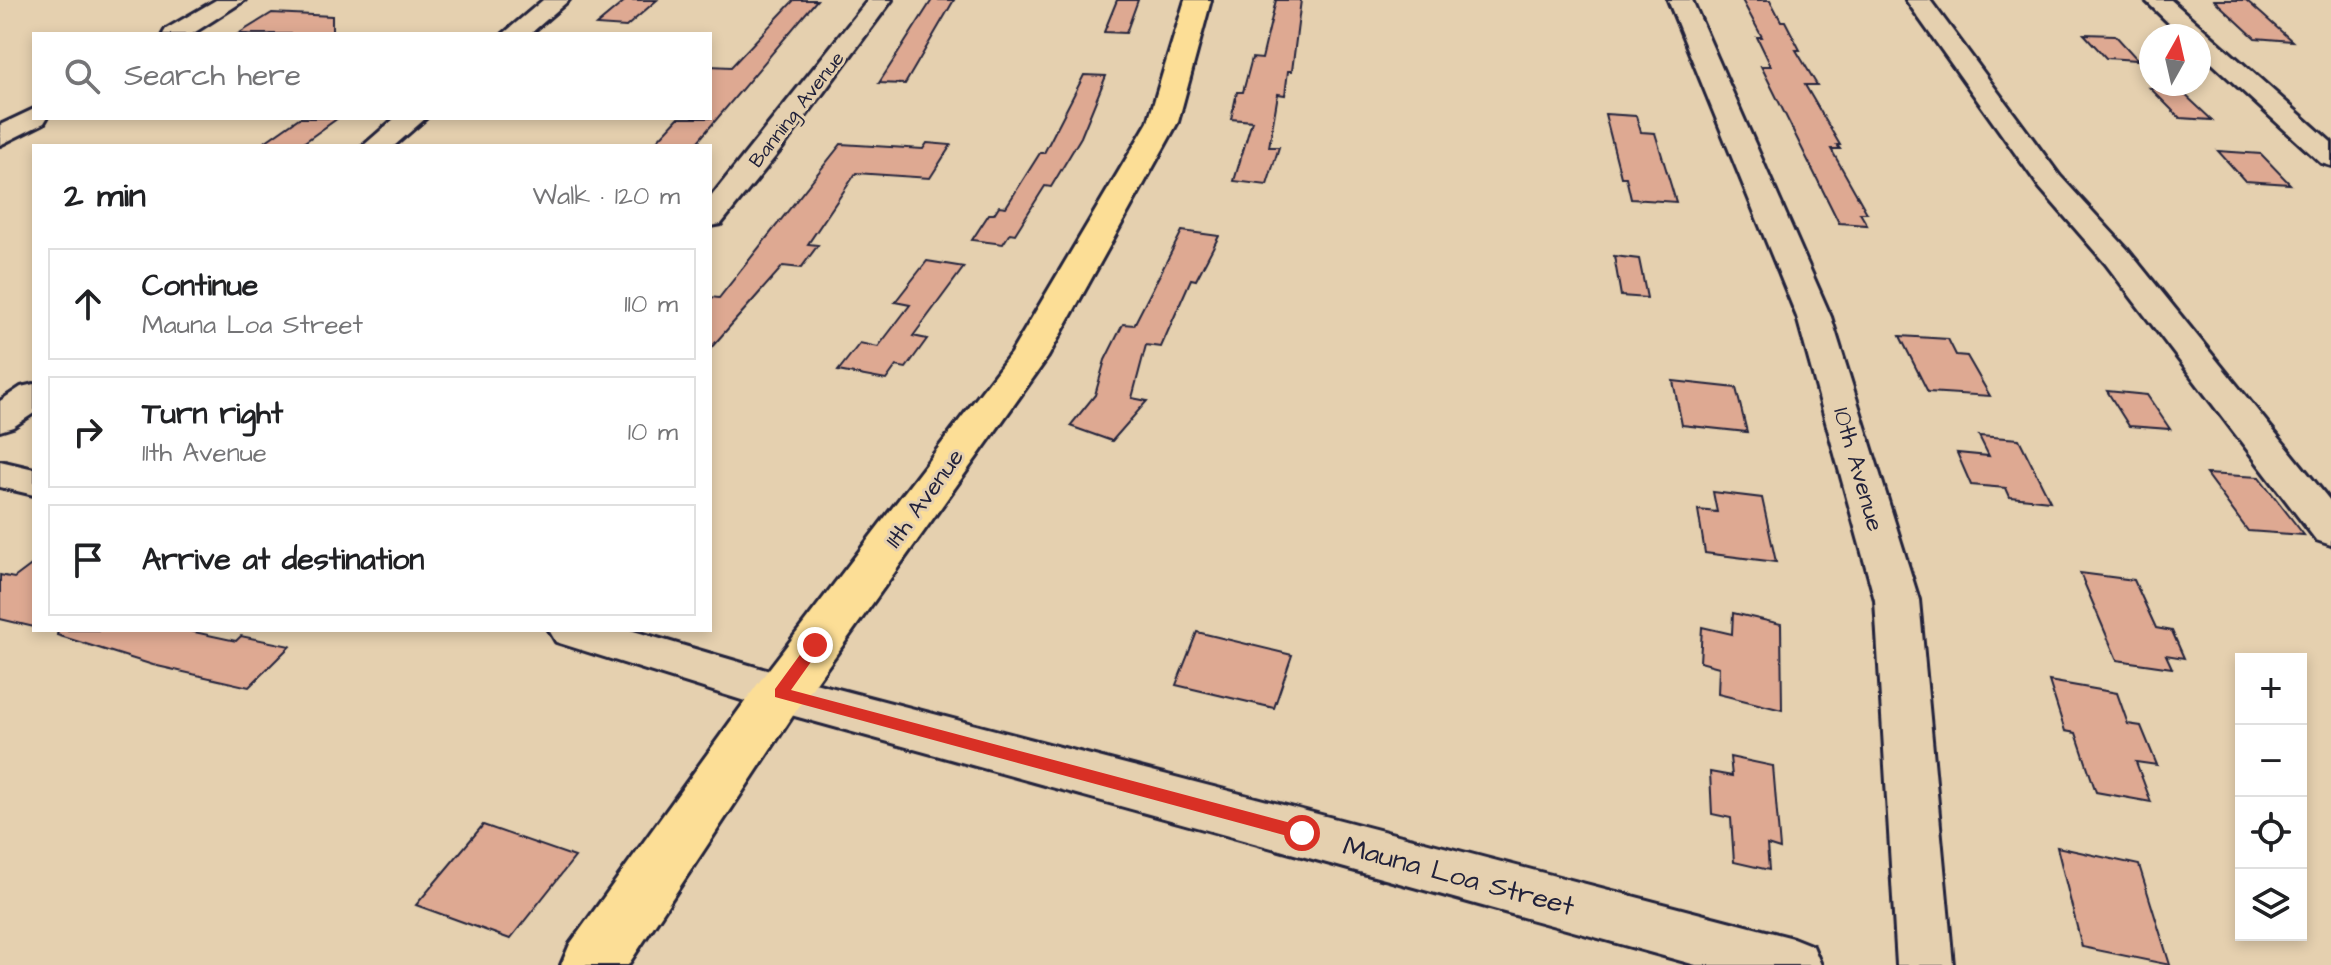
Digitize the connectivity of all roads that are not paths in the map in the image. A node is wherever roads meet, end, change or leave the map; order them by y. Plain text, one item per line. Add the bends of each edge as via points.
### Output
1 (233, 0) edge
2 (557, 0) edge
3 (880, 0) edge
4 (1198, 0) edge
5 (1680, 0) edge
6 (1918, 0) edge
7 (2157, 0) edge
8 (2184, 24) edge
9 (178, 32) edge
10 (517, 32) edge
11 (2211, 49) edge
12 (32, 118) edge
13 (410, 120) edge
14 (0, 137) edge
15 (380, 144) edge
16 (2331, 157) edge
17 (712, 215) edge
18 (32, 396) edge
19 (0, 419) edge
20 (0, 474) edge
21 (32, 482) edge
22 (2331, 530) edge
23 (579, 632) edge
24 (780, 693) junction
25 (592, 965) edge
26 (1793, 965) edge
27 (1925, 965) edge

1 - 9 street
2 - 10 street
3 - 17 street, Banning Avenue
4 - 24 main road, 11th Avenue via 1163,122 1028,357
5 - 27 street, 10th Avenue via 1814,317 1897,600
6 - 22 street via 2050,182 2116,256
7 - 8 street
11 - 16 street
12 - 14 street
13 - 15 street
18 - 19 street
20 - 21 street
23 - 24 street, Mauna Loa Street
24 - 25 main road, 11th Avenue
24 - 26 street, Mauna Loa Street

